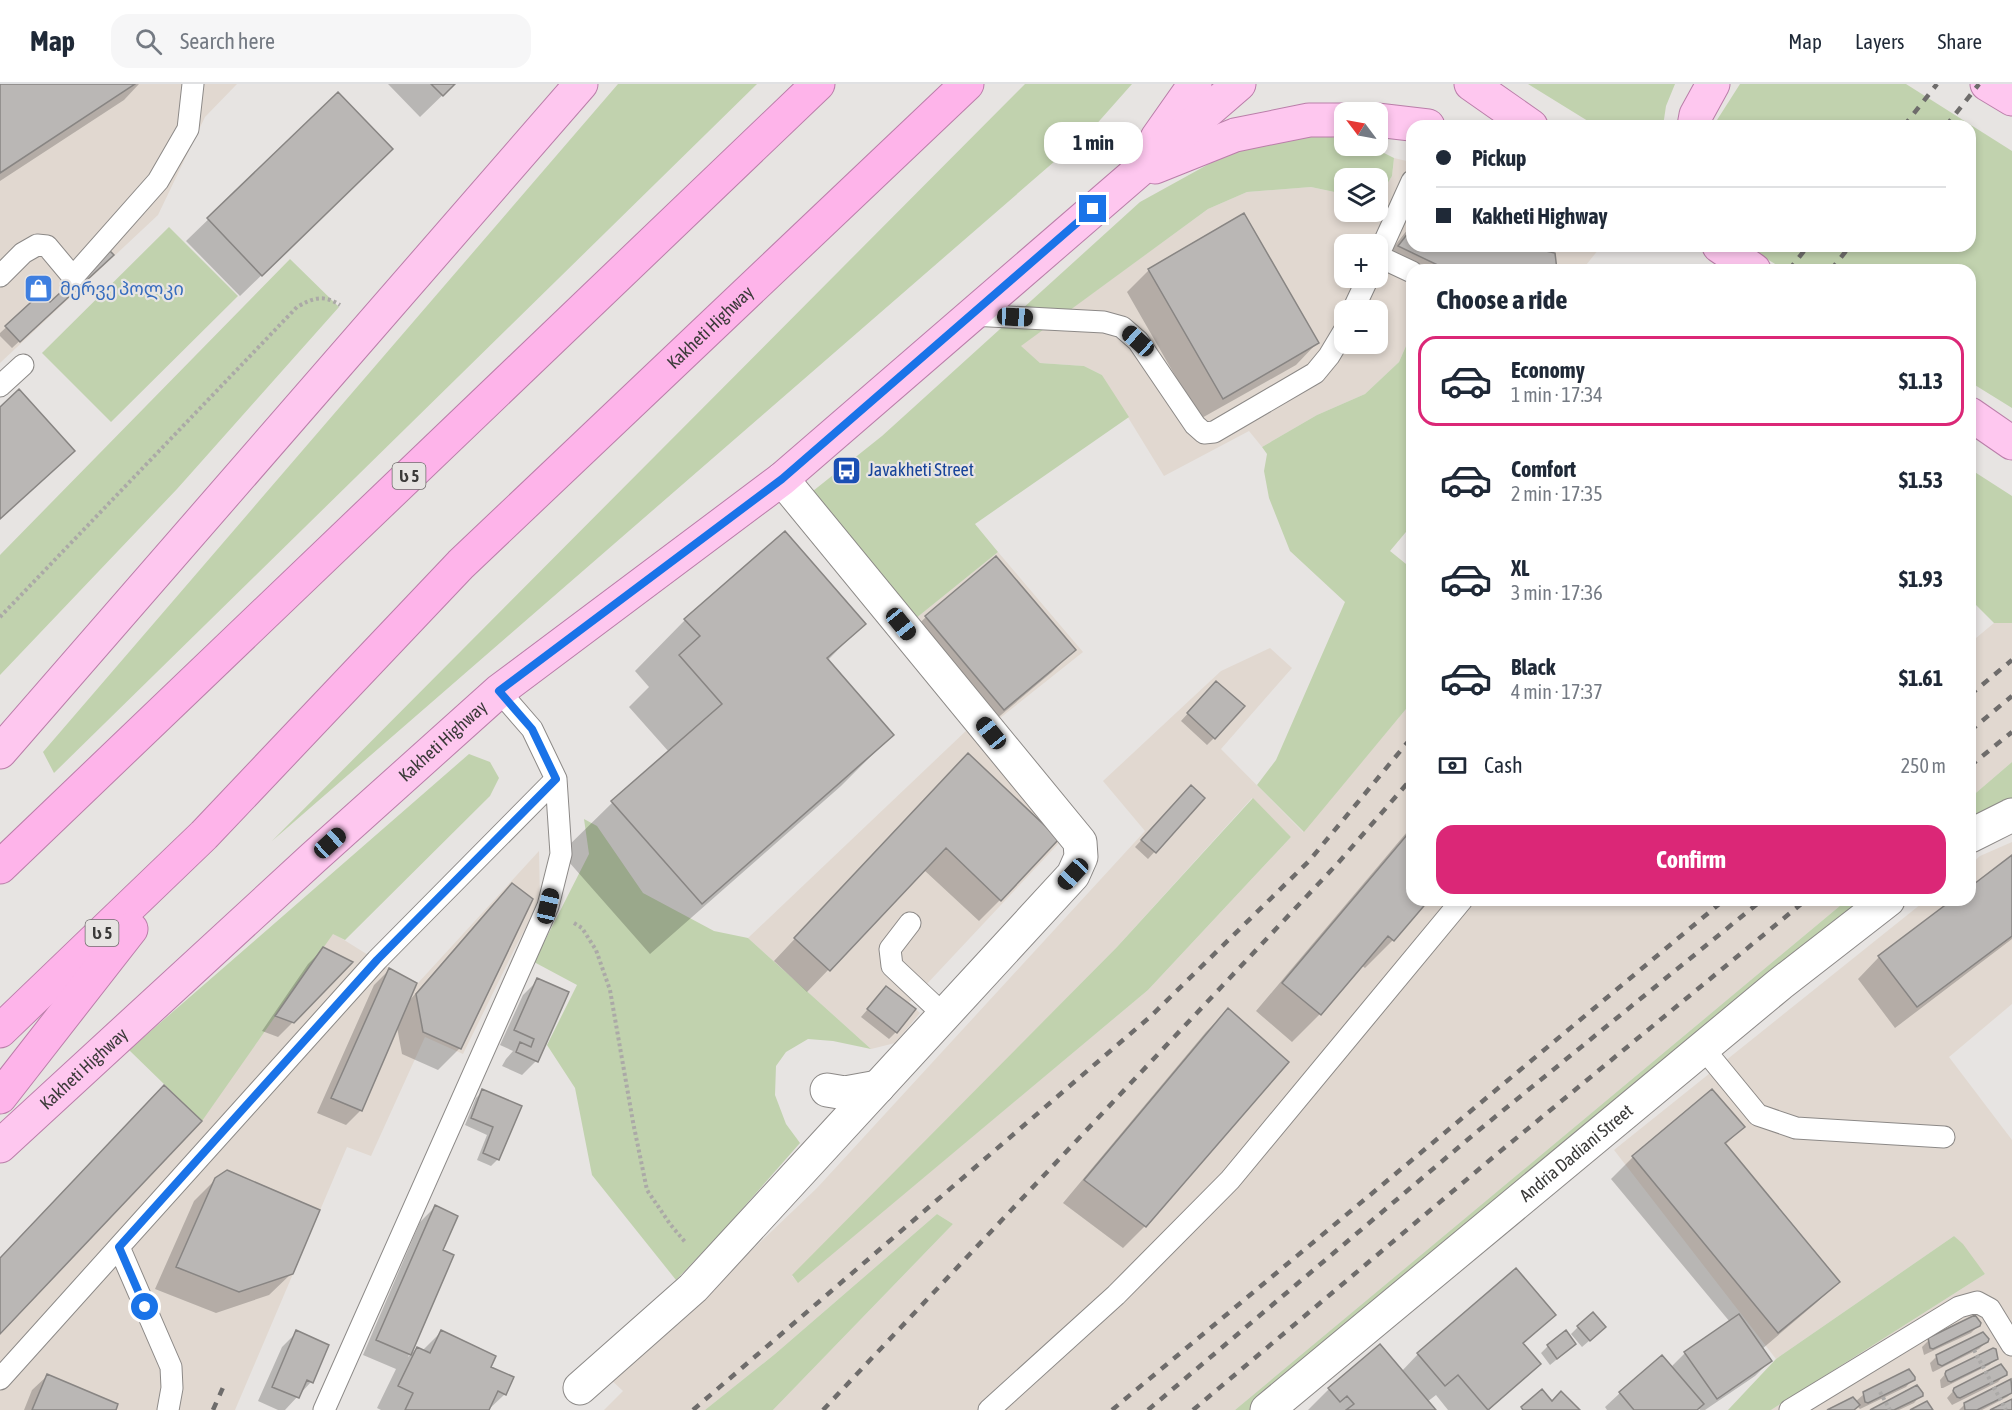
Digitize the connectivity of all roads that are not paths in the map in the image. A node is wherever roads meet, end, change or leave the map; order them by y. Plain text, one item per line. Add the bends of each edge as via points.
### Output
1 (193, 84) edge
2 (581, 84) edge
3 (818, 84) edge
4 (967, 84) edge
5 (1195, 84) edge
6 (1239, 84) edge
7 (1471, 84) edge
8 (1713, 84) edge
9 (1987, 84) edge
10 (2012, 99) edge
11 (1334, 120) edge
12 (1522, 120) edge
13 (1695, 120) edge
14 (1388, 121) edge
15 (1406, 123) edge
16 (1128, 178) junction
17 (1406, 194) edge
18 (1388, 234) edge
19 (1728, 252) edge
20 (1388, 262) edge
21 (1745, 264) edge
22 (1406, 269) edge
23 (0, 276) edge
24 (971, 315) junction
25 (1334, 348) edge
26 (23, 365) dead end
27 (0, 386) edge
28 (1976, 418) edge
29 (2012, 443) edge
30 (782, 479) junction
31 (499, 691) junction
32 (0, 752) edge
33 (556, 779) junction
34 (2012, 815) edge
35 (1976, 833) edge
36 (204, 835) junction
37 (0, 867) edge
38 (1457, 906) edge
39 (1880, 906) edge
40 (910, 923) dead end
41 (944, 1015) junction
42 (0, 1031) edge
43 (1703, 1048) junction
44 (878, 1087) junction
45 (827, 1090) dead end
46 (0, 1096) edge
47 (1944, 1137) dead end
48 (0, 1146) edge
49 (119, 1247) junction
50 (2012, 1345) edge
51 (0, 1379) edge
52 (580, 1388) dead end
53 (168, 1410) edge
54 (324, 1410) edge
55 (989, 1410) edge
56 (1267, 1410) edge
57 (1790, 1410) edge

1 - 23 lane via 188,129 158,180 73,278 47,246 37,245
2 - 32 main road
3 - 37 highway, ს 5
4 - 36 highway, Kakheti Highway / ს 5 via 461,564
5 - 16 main road
6 - 16 main road, Kakheti Highway
7 - 12 main road
8 - 13 main road
9 - 10 main road
11 - 16 main road via 1309,120 1235,135
14 - 15 main road
16 - 24 main road, Kakheti Highway
17 - 18 lane
19 - 21 main road
20 - 22 lane
24 - 25 lane via 1104,322 1122,327 1138,341 1204,433 1214,432 1315,373
24 - 30 main road, Kakheti Highway
26 - 27 lane
28 - 29 main road
30 - 31 main road, Kakheti Highway
30 - 41 street via 1080,842 1081,857 1073,874
31 - 33 lane via 532,729
31 - 48 main road, Kakheti Highway
33 - 49 lane via 377,960
33 - 54 lane via 561,854 548,906
34 - 35 street
36 - 42 highway, Kakheti Highway / ს 5
36 - 46 highway
38 - 55 lane via 1230,1180 1116,1295
39 - 43 street, Andria Dadiani Street
40 - 41 lane via 890,948 892,966
41 - 44 street
43 - 47 lane via 1758,1115 1796,1128
43 - 56 street, Andria Dadiani Street
44 - 45 street via 845,1093
44 - 52 street via 693,1288
49 - 51 lane
49 - 53 lane via 171,1367
50 - 57 lane via 1990,1309 1977,1302 1959,1307

